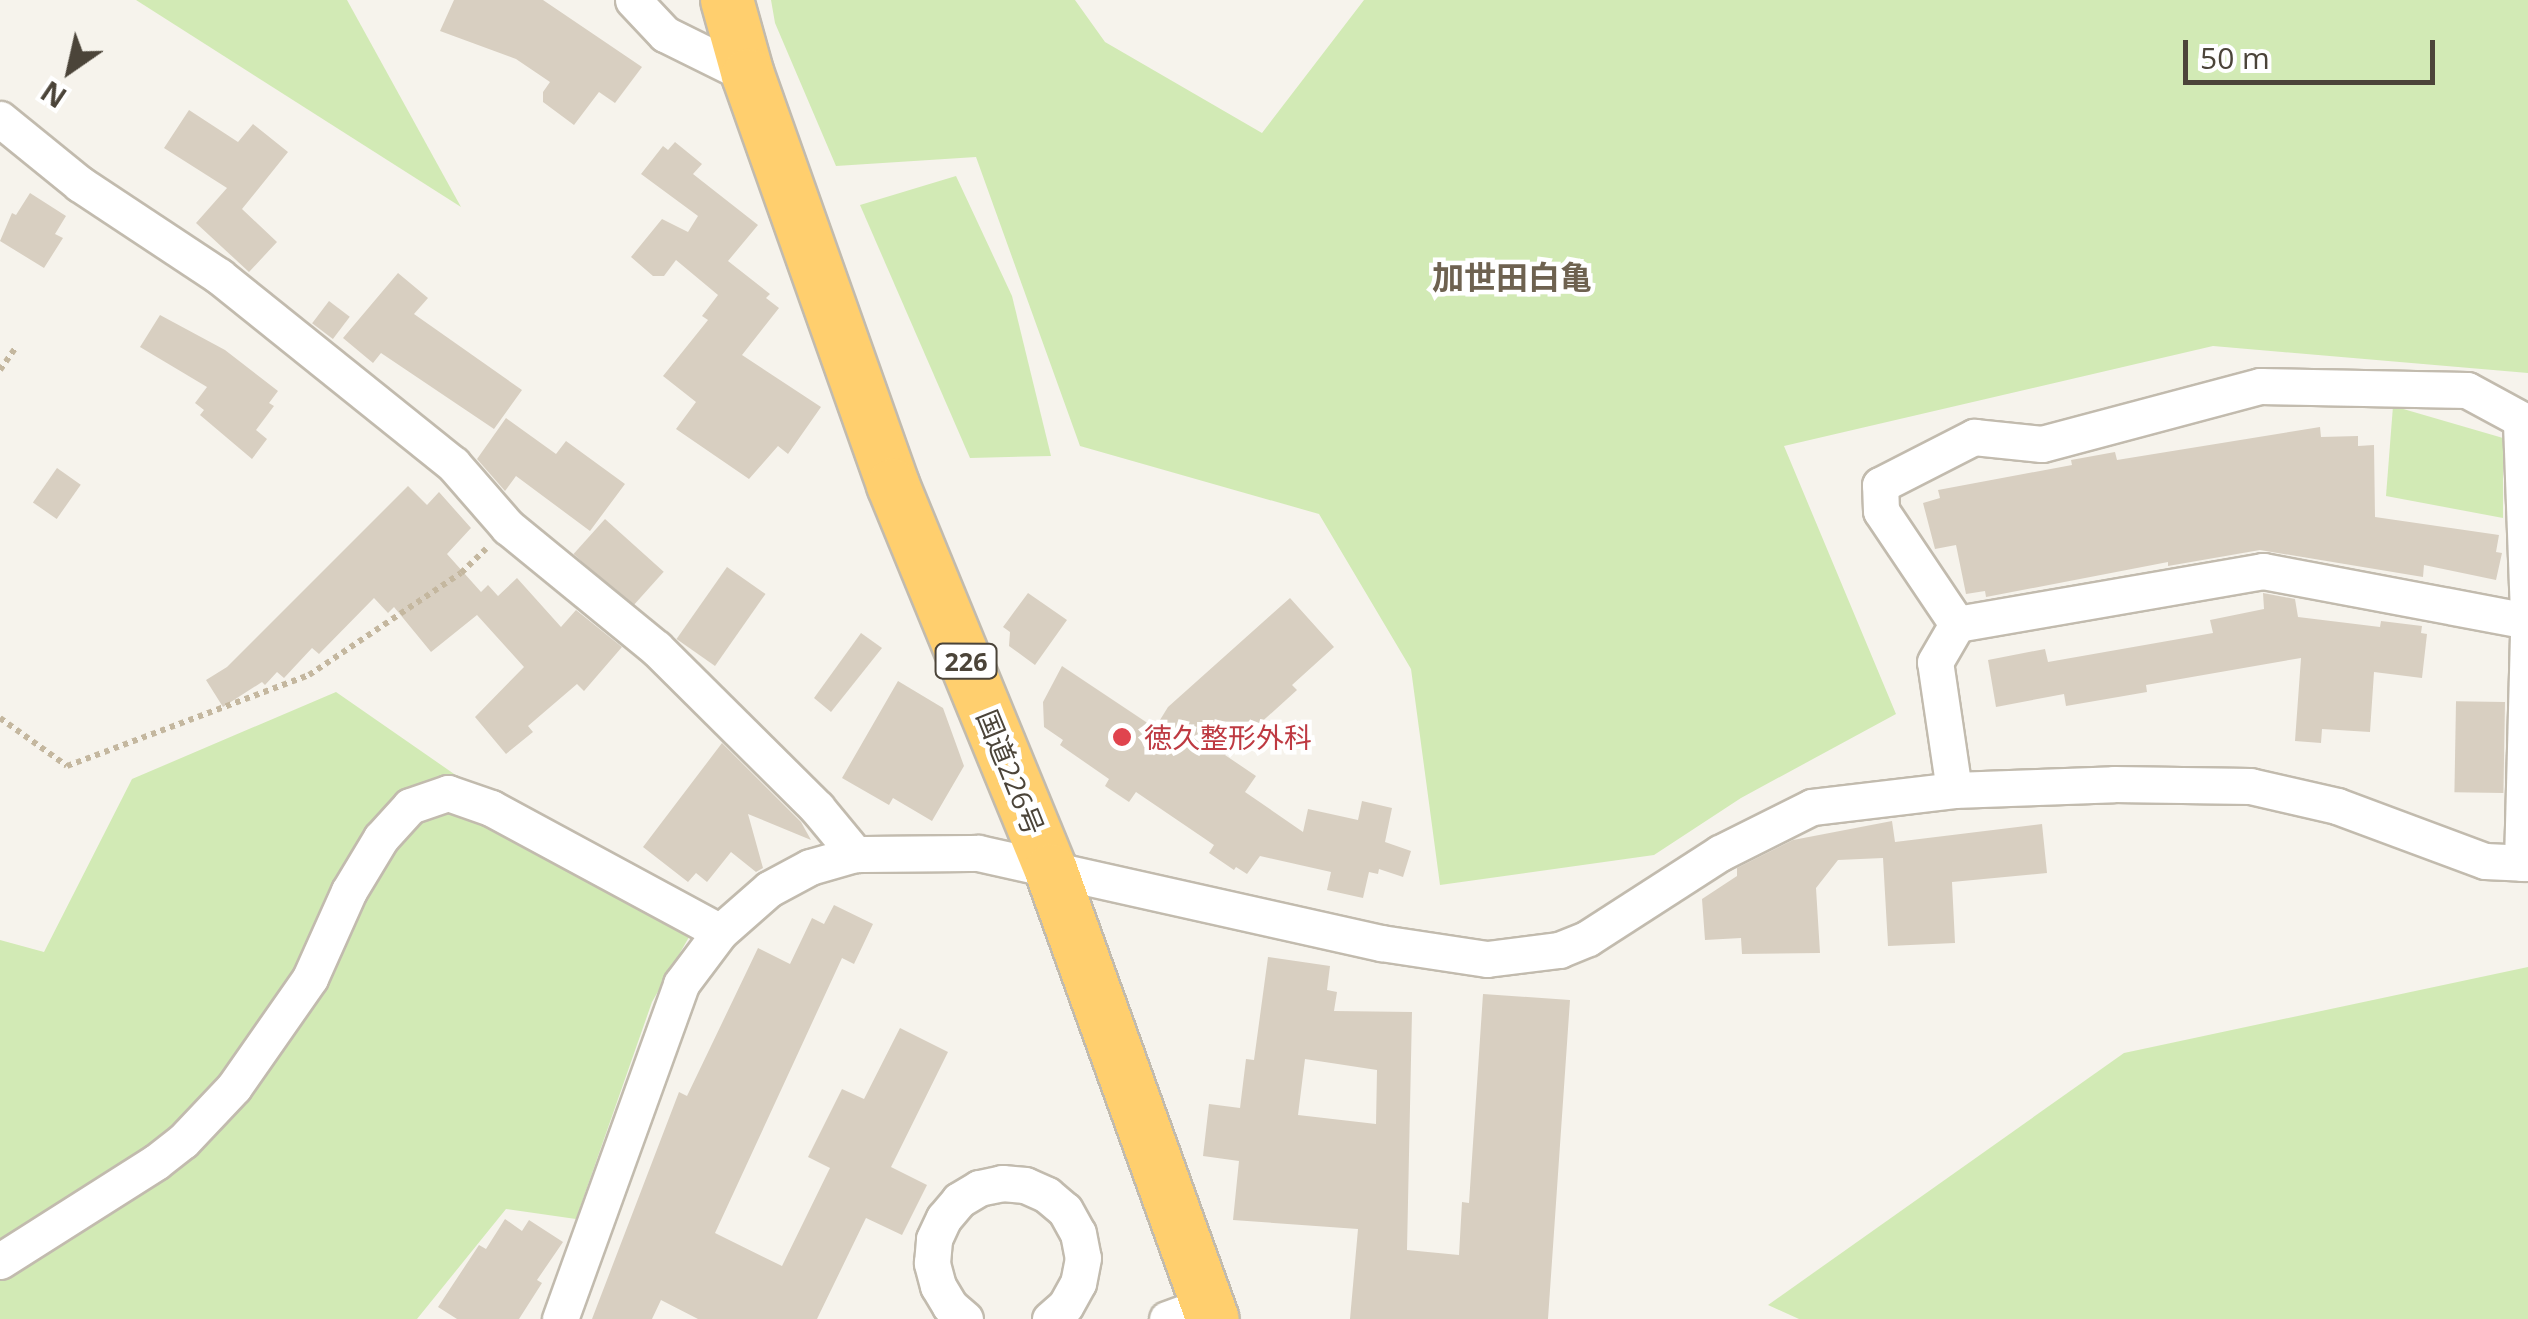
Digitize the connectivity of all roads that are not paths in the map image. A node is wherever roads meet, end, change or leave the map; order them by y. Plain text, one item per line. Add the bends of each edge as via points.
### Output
1 (633, 0) edge
2 (727, 0) edge
3 (748, 75) junction
4 (0, 119) edge
5 (2524, 423) edge
6 (2528, 618) edge
7 (1956, 624) junction
8 (2528, 629) edge
9 (1954, 790) junction
10 (855, 854) junction
11 (2525, 863) edge
12 (1051, 870) junction
13 (720, 932) junction
14 (0, 1261) edge
15 (1196, 1314) edge
16 (1068, 1315) edge
17 (560, 1319) edge
18 (966, 1319) edge

1 - 3 street via 665,34
2 - 3 highway, 国道226号 / 226
3 - 12 highway, 国道226号 / 226 via 894,484
4 - 10 street via 80,184 250,301 452,464 508,527 656,648
5 - 6 street
5 - 7 street via 2466,390 2260,386 2042,444 1974,437 1880,485 1881,510
6 - 7 street via 2263,571
7 - 9 street via 1935,662
8 - 11 street
9 - 11 street via 2250,786 2337,806 2485,861
9 - 12 street via 1812,807 1720,853 1588,938 1512,959 1381,943
10 - 12 street via 978,854
10 - 13 street via 769,889
12 - 15 highway, 国道226号 / 226
13 - 14 street via 491,808 448,793 410,806 349,891 310,978 225,1098 156,1162
13 - 17 street via 681,984
16 - 18 street via 1083,1258 1078,1233 1048,1194 1002,1183 959,1200 934,1239 938,1286

